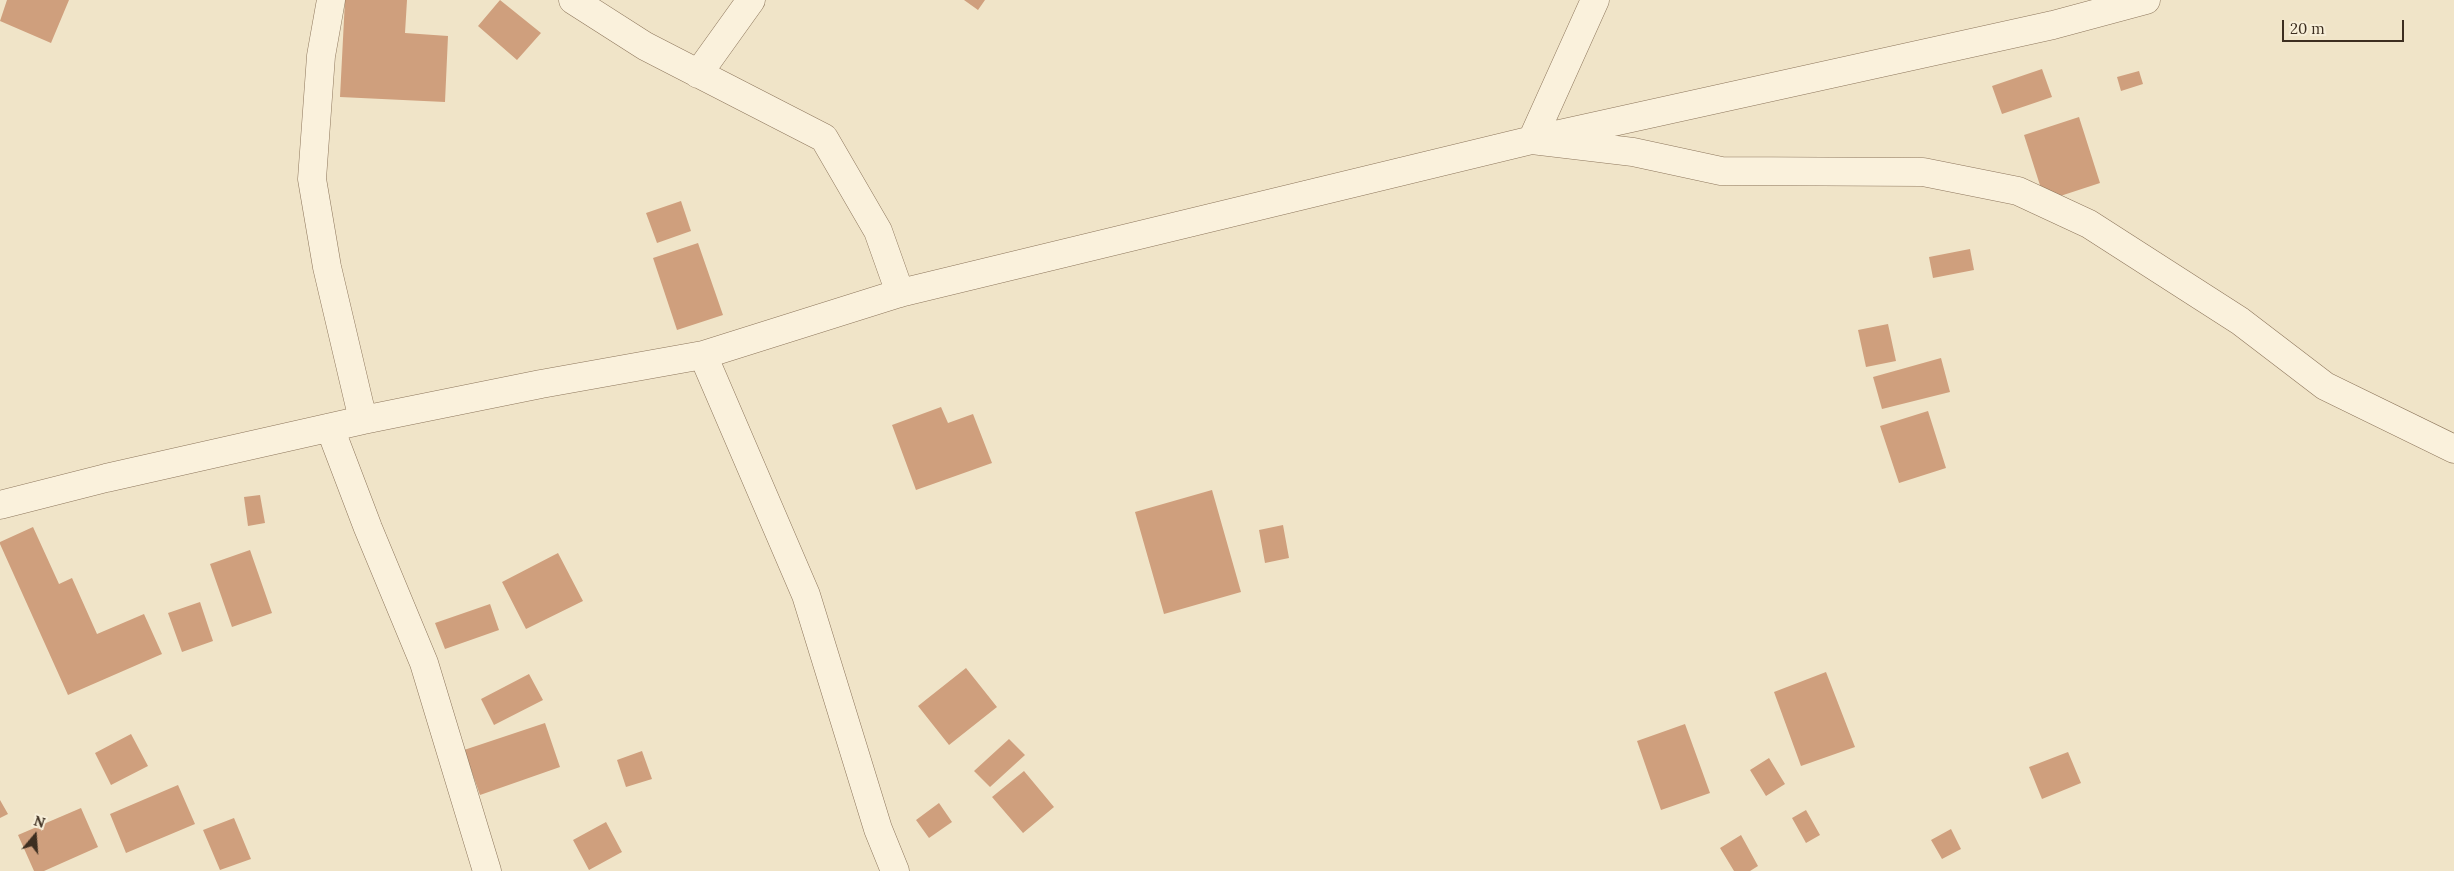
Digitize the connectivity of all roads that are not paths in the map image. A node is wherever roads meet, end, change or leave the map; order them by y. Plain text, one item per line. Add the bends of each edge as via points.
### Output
1 (331, 0) edge
2 (573, 0) edge
3 (751, 0) edge
4 (1595, 0) edge
5 (2146, 0) edge
6 (698, 74) junction
7 (1532, 140) junction
8 (900, 293) junction
9 (703, 355) junction
10 (363, 420) junction
11 (330, 428) junction
12 (2454, 449) edge
13 (0, 505) edge
14 (487, 871) edge
15 (895, 871) edge

1 - 10 street via 321,56 312,179 327,267
2 - 6 street via 645,46
3 - 6 street
4 - 7 street
5 - 7 street via 2053,24
6 - 8 street via 824,138 878,231
7 - 8 street
7 - 12 street via 1634,152 1721,171 1923,172 2018,191 2090,224 2240,321 2326,386
8 - 9 street
9 - 10 street
9 - 15 street via 806,595 878,829
10 - 11 street
11 - 13 street
11 - 14 street via 424,663

